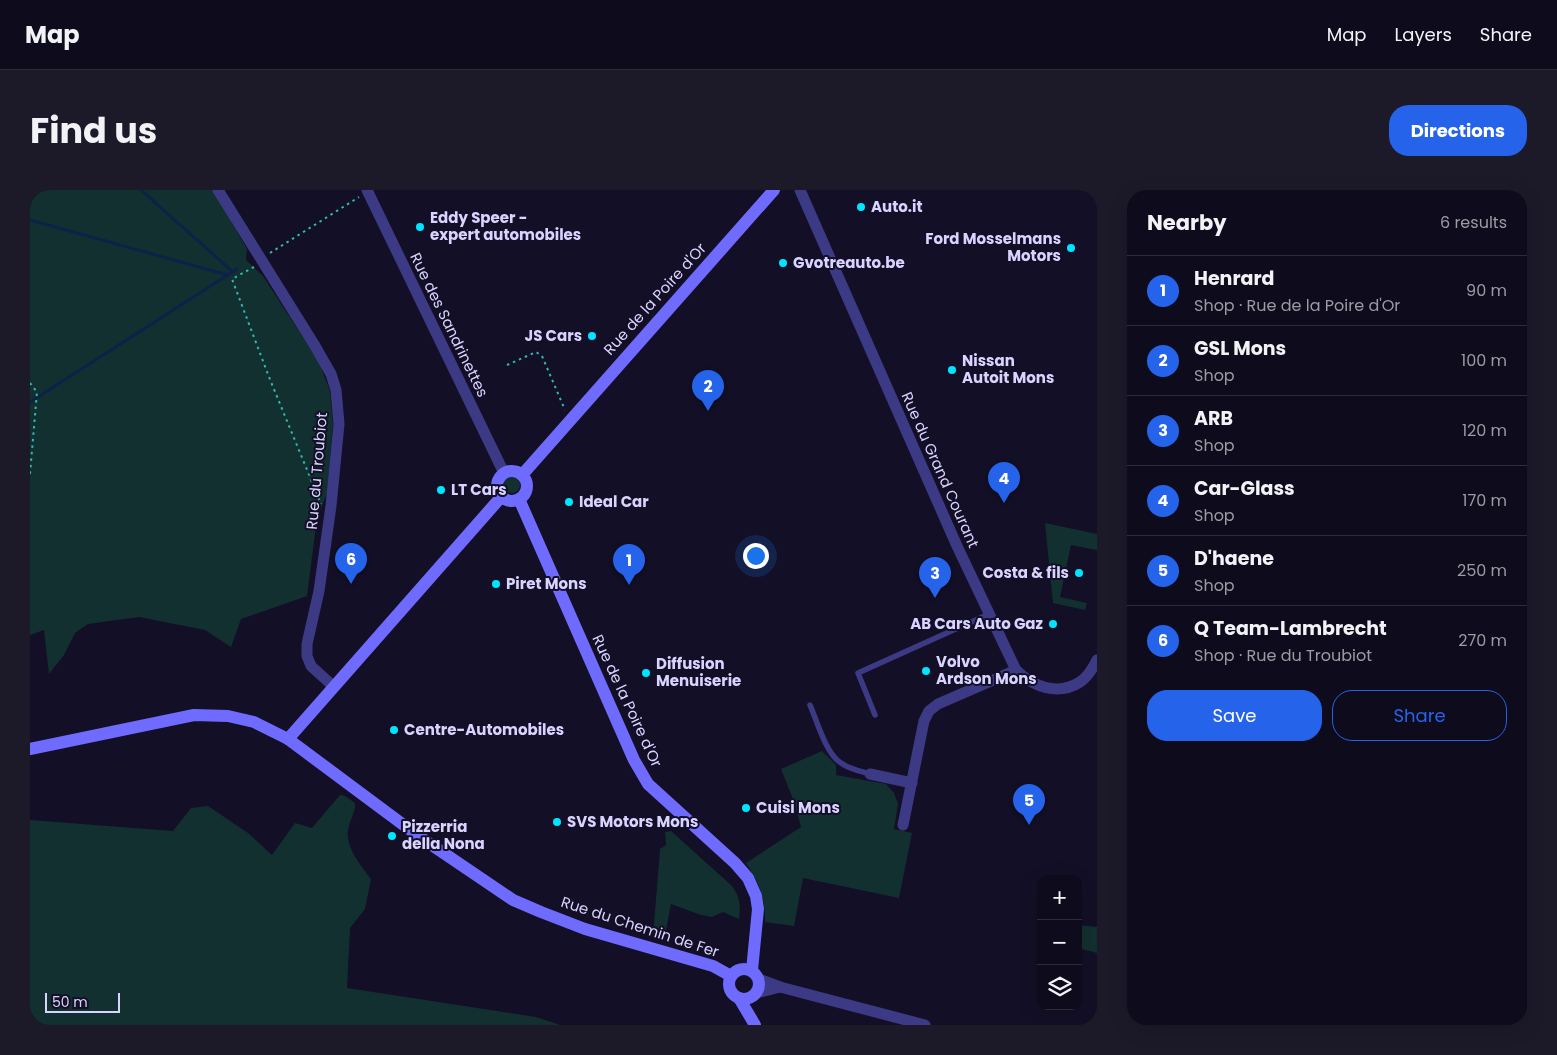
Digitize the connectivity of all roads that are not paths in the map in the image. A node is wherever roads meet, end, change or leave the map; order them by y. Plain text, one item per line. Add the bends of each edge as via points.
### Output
1 (218, 190) edge
2 (774, 190) edge
3 (800, 190) edge
4 (368, 191) edge
5 (504, 473) junction
6 (522, 474) junction
7 (502, 496) junction
8 (519, 499) junction
9 (989, 614) junction
10 (1097, 660) edge
11 (1016, 670) junction
12 (333, 686) junction
13 (810, 705) dead end
14 (875, 715) dead end
15 (288, 738) junction
16 (30, 749) edge
17 (870, 774) joint
18 (912, 783) junction
19 (903, 825) dead end
20 (752, 972) junction
21 (731, 976) junction
22 (780, 987) junction
23 (748, 996) junction
24 (752, 1019) edge
25 (925, 1025) edge

1 - 12 street, Rue du Troubiot via 331,374 336,390 339,424 331,506 319,591 307,644 307,656 312,666
2 - 6 street, Rue de la Poire d'Or
3 - 9 street, Rue du Grand Courant
4 - 5 street, Rue des Sandrinettes
5 - 6 street
5 - 7 street via 498,484
6 - 8 street via 527,488
7 - 8 street via 510,500
7 - 12 street
8 - 20 street, Rue de la Poire d'Or via 634,760 648,784 748,878 758,909
9 - 11 street, Rue du Grand Courant
9 - 14 lane via 858,674
10 - 11 street, Rue du Grand Courant via 1080,682 1058,689 1034,684
11 - 18 street via 929,711 924,721
12 - 15 street
13 - 17 lane via 830,752 839,763
15 - 16 street, Rue du Chemin de Fer via 240,718 205,714
15 - 21 street, Rue du Chemin de Fer via 417,835 513,900 574,925 713,966
17 - 18 street
18 - 19 street
20 - 21 street via 739,969
20 - 22 street
20 - 23 street via 759,989
21 - 23 street via 732,993
22 - 23 street
22 - 25 street
23 - 24 street

